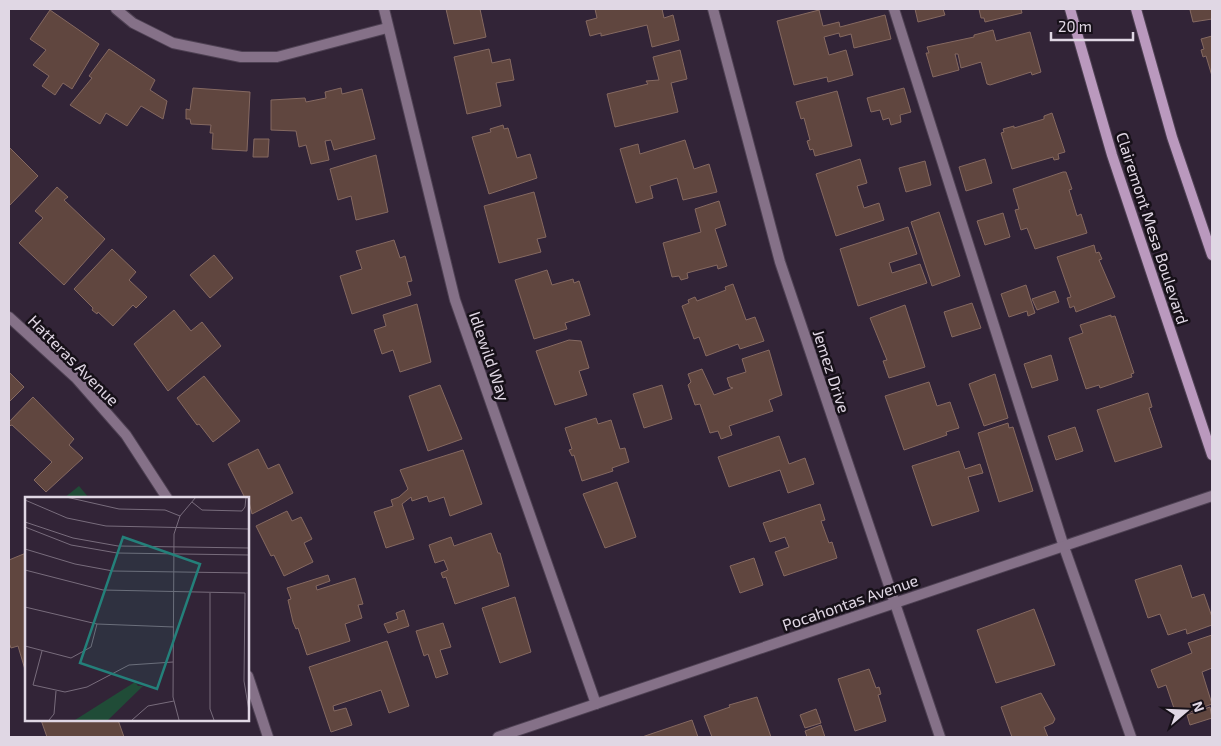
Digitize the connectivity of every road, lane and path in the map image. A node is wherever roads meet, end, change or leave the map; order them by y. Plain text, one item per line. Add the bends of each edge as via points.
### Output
1 (116, 9) edge
2 (384, 9) edge
3 (713, 9) edge
4 (894, 9) edge
5 (1070, 9) edge
6 (1136, 9) edge
7 (387, 28) junction
8 (1212, 255) edge
9 (9, 317) edge
10 (1212, 455) edge
11 (1212, 496) edge
12 (166, 497) edge
13 (1064, 547) junction
14 (894, 602) junction
15 (249, 679) edge
16 (596, 704) junction
17 (268, 737) edge
18 (498, 737) edge
19 (940, 737) edge
20 (1131, 737) edge

1 - 7 street via 133,23 173,43 241,57 277,57
2 - 7 street, Idlewild Way
3 - 14 street, Jemez Drive via 780,262
4 - 13 street
5 - 10 main road, Clairemont Mesa Boulevard via 1112,155
6 - 8 main road via 1172,137
7 - 16 street, Idlewild Way via 455,300
9 - 12 street, Hatteras Avenue via 76,378 126,435
11 - 13 street, Pocahontas Avenue
13 - 14 street, Pocahontas Avenue
13 - 20 street
14 - 16 street, Pocahontas Avenue
14 - 19 street, Jemez Drive
15 - 17 street
16 - 18 street, Pocahontas Avenue

